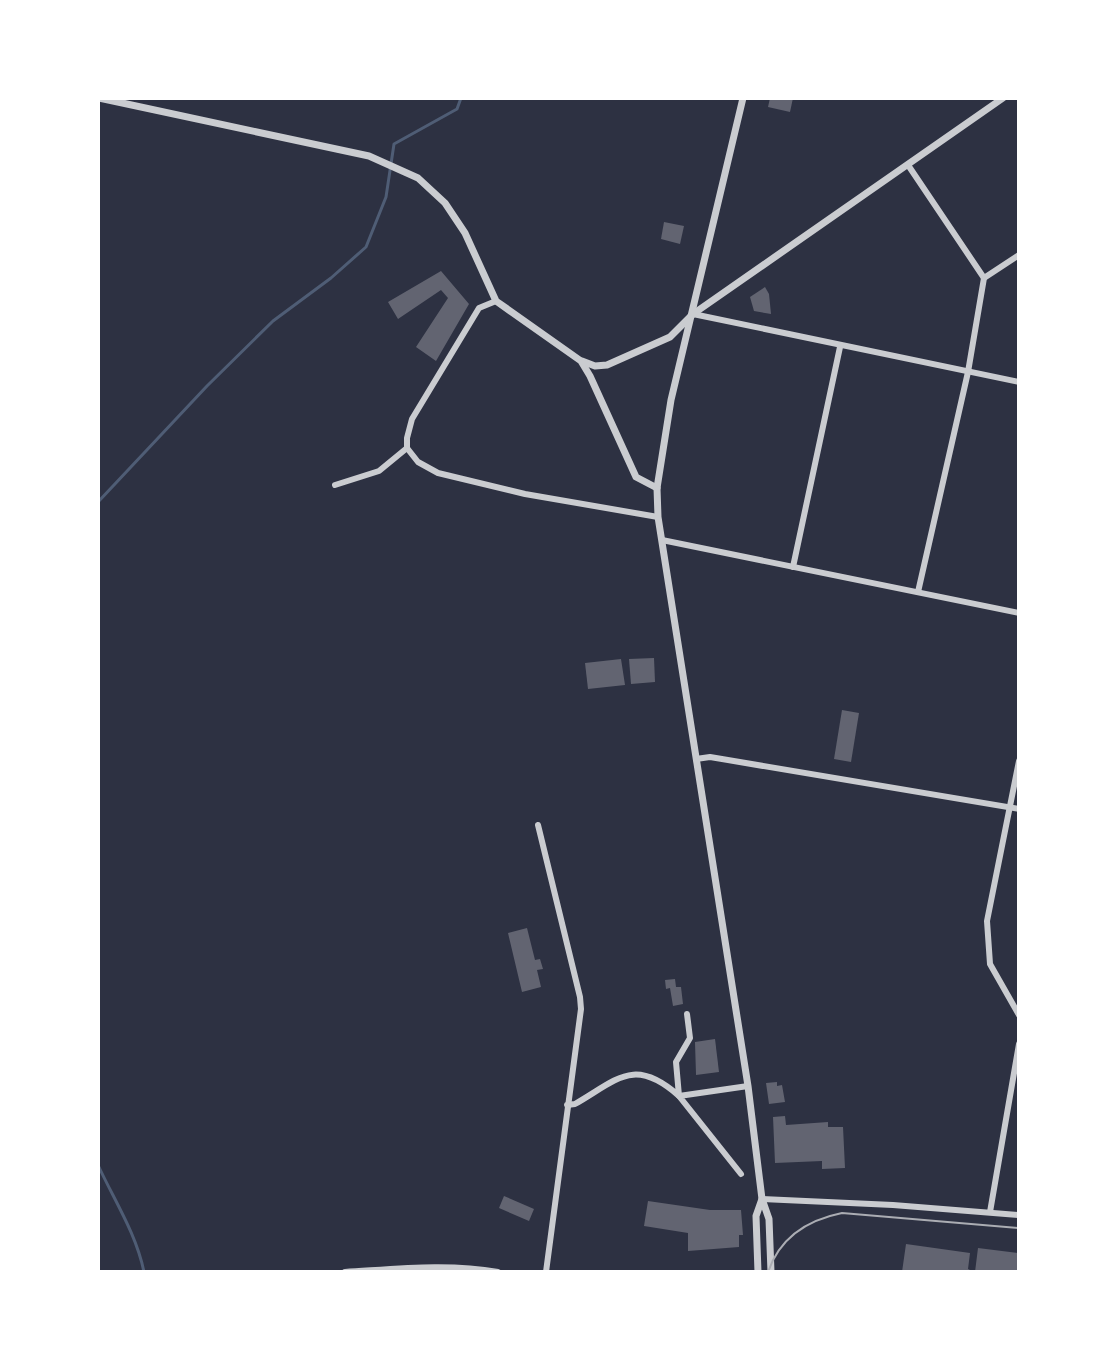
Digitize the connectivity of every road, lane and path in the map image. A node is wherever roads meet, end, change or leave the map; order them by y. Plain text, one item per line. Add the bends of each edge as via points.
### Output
1 (99, 98) edge
2 (743, 98) edge
3 (1003, 98) edge
4 (908, 165) junction
5 (1019, 255) edge
6 (984, 278) junction
7 (496, 301) junction
8 (693, 314) junction
9 (840, 347) junction
10 (581, 361) junction
11 (968, 372) junction
12 (1019, 382) edge
13 (407, 448) junction
14 (335, 485) dead end
15 (657, 488) junction
16 (658, 517) junction
17 (662, 540) junction
18 (793, 567) junction
19 (918, 592) junction
20 (1019, 613) edge
21 (696, 759) junction
22 (1019, 761) edge
23 (1009, 807) junction
24 (1019, 809) edge
25 (538, 825) dead end
26 (687, 1014) dead end
27 (1019, 1015) edge
28 (1019, 1044) edge
29 (748, 1086) junction
30 (679, 1096) junction
31 (567, 1105) junction
32 (741, 1174) dead end
33 (762, 1199) junction
34 (990, 1212) junction
35 (1019, 1215) edge
36 (345, 1272) edge
37 (498, 1272) edge
38 (546, 1272) edge
39 (758, 1272) edge
40 (771, 1272) edge

1 - 7 street via 369,156 418,178 445,203 465,233
2 - 8 street
3 - 4 street
4 - 6 street
4 - 8 street
5 - 6 street
6 - 11 street
7 - 10 street
7 - 13 street via 479,308 419,406
8 - 9 street
8 - 10 street via 670,337 607,365
8 - 15 street via 671,400
9 - 11 street
9 - 18 street
10 - 15 street via 636,477
11 - 12 street
11 - 19 street
13 - 14 street via 379,471
13 - 16 street via 438,473
15 - 16 street
16 - 17 street
17 - 18 street
17 - 21 street
18 - 19 street
19 - 20 street
21 - 23 street via 710,757
21 - 29 street
22 - 23 street
23 - 24 street
23 - 27 street via 987,921 990,964
25 - 31 street via 580,997
26 - 30 street via 690,1038 676,1062
28 - 34 street
29 - 30 street
29 - 33 street
30 - 31 street via 665,1083 620,1076
30 - 32 street
31 - 38 street
33 - 34 street
33 - 39 street via 756,1216
33 - 40 street via 769,1219
34 - 35 street
36 - 37 street via 440,1267

